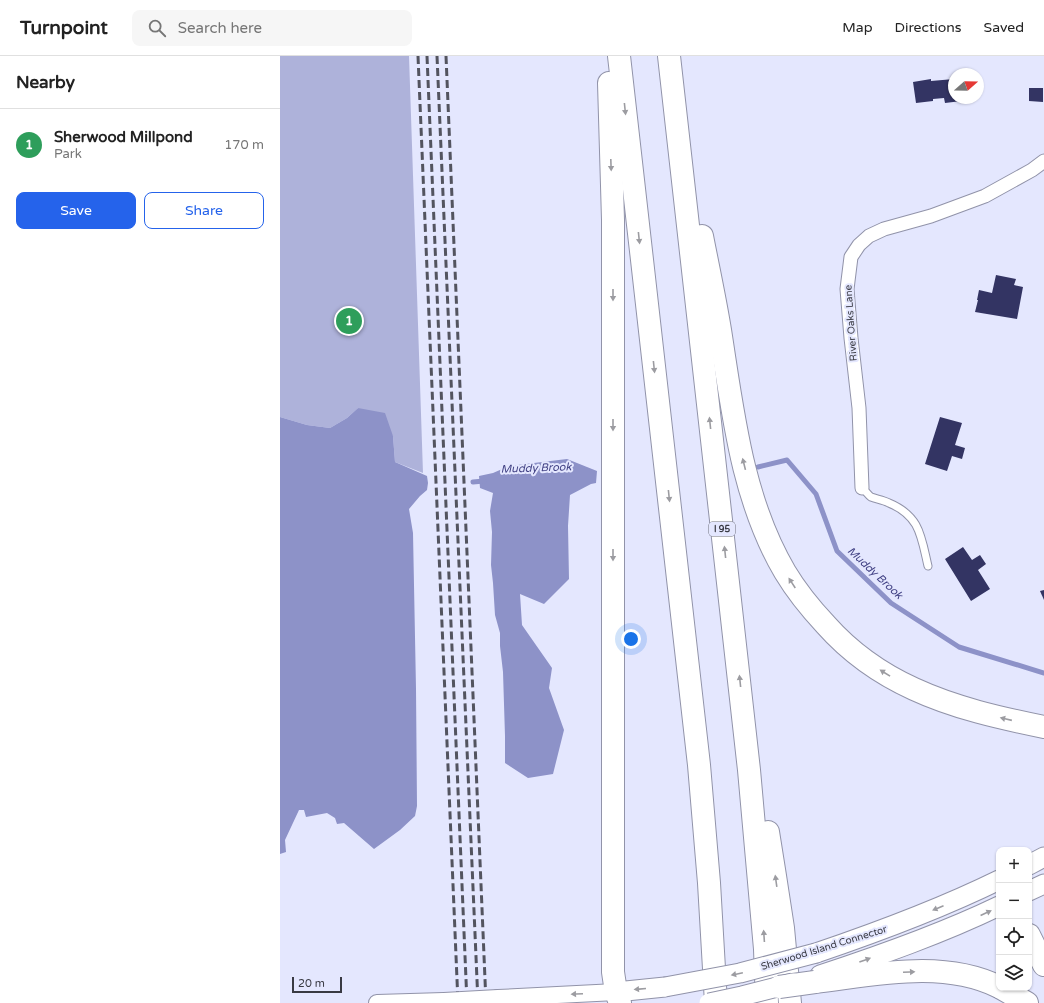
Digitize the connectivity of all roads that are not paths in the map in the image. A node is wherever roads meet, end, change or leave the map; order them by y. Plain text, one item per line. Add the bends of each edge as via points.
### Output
1 (609, 56) edge
2 (619, 56) edge
3 (669, 56) edge
4 (671, 81) junction
5 (1044, 161) edge
6 (862, 488) joint
7 (928, 566) dead end
8 (1044, 727) edge
9 (1044, 857) edge
10 (1032, 863) edge
11 (996, 882) edge
12 (1044, 884) edge
13 (1032, 890) edge
14 (996, 907) edge
15 (1032, 941) edge
16 (1044, 965) edge
17 (815, 979) junction
18 (996, 985) edge
19 (1007, 991) edge
20 (618, 997) edge
21 (779, 998) edge
22 (377, 1003) edge
23 (709, 1003) edge
24 (716, 1003) edge
25 (1027, 1003) edge

1 -> 20 highway via 613,236 613,972
2 -> 24 highway via 699,765
3 - 4 highway, I 95
8 -> 4 highway via 963,708 894,679 874,667 834,634 804,600 786,573 759,517 742,457 717,310
21 -> 4 highway, I 95 via 765,949 743,710
5 - 6 street, River Oaks Lane via 985,196 869,236 851,257 847,289 859,408
6 - 7 lane via 870,496 895,506 911,517 921,535
9 - 10 main road
11 -> 20 main road, Sherwood Island Connector, bridge via 904,922 816,953 740,973
12 - 13 main road
17 -> 14 main road via 944,931
15 - 16 highway
17 -> 18 highway via 937,971 956,973
17 - 21 highway, bridge
19 - 25 highway
20 -> 22 street, Sherwood Island Connector, bridge
21 - 23 main road, bridge

